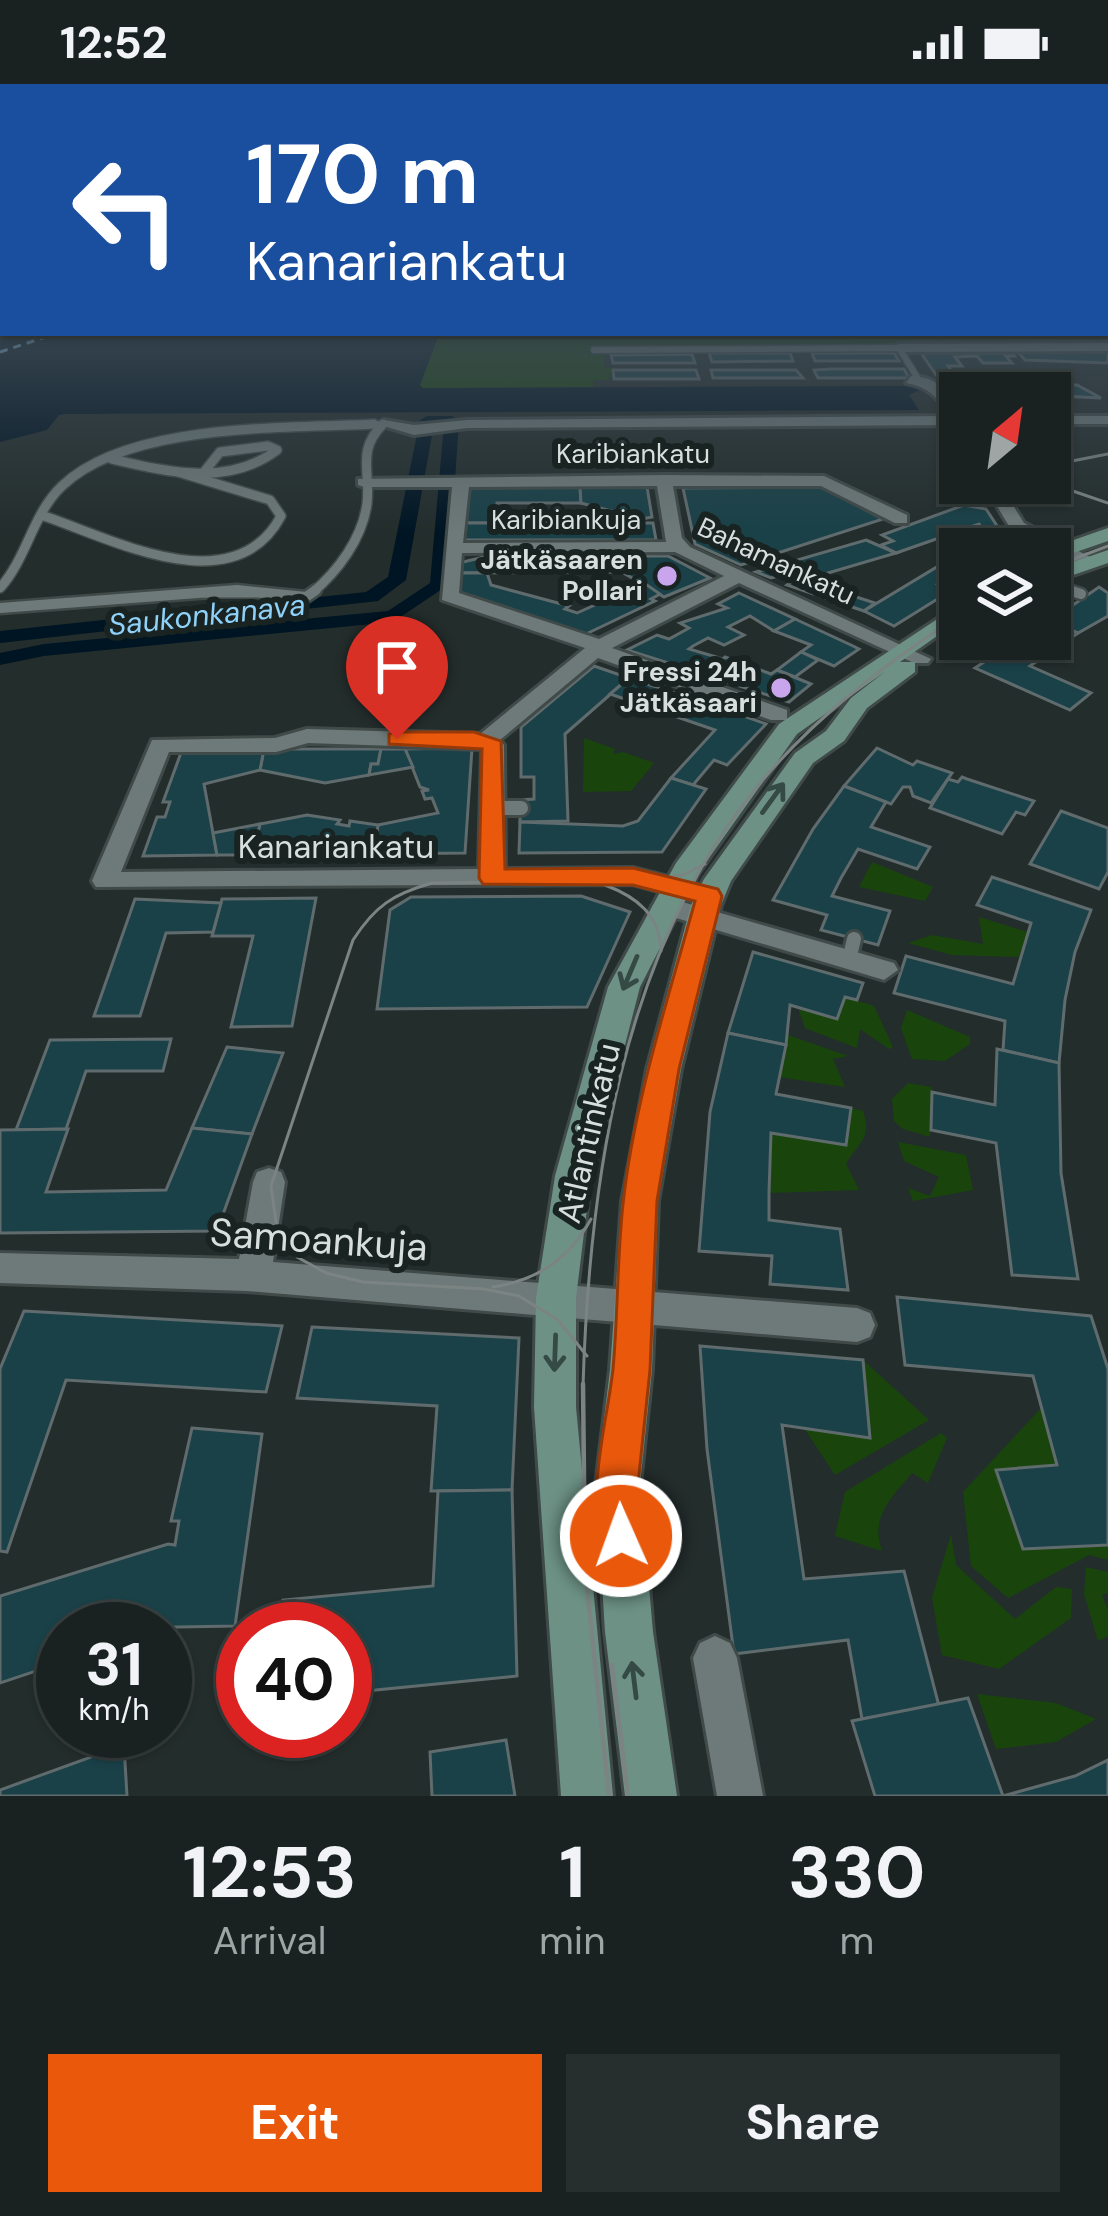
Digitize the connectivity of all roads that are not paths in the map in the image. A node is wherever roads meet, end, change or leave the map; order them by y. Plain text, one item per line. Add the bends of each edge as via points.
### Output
1 (914, 375) edge
2 (916, 379) joint
3 (939, 393) edge
4 (1071, 420) edge
5 (1108, 420) edge
6 (384, 424) junction
7 (939, 424) edge
8 (112, 459) junction
9 (178, 472) junction
10 (204, 472) junction
11 (664, 480) junction
12 (364, 482) junction
13 (459, 482) junction
14 (44, 517) junction
15 (901, 519) dead end
16 (1108, 534) edge
17 (678, 547) junction
18 (1071, 547) edge
19 (454, 548) junction
20 (750, 577) junction
21 (0, 588) edge
22 (1071, 589) edge
23 (1081, 594) dead end
24 (0, 608) edge
25 (939, 629) edge
26 (939, 642) edge
27 (602, 644) junction
28 (911, 654) junction
29 (778, 716) dead end
30 (485, 741) junction
31 (494, 808) junction
32 (521, 808) dead end
33 (492, 878) junction
34 (688, 902) junction
35 (884, 970) dead end
36 (269, 1182) dead end
37 (0, 1268) edge
38 (254, 1275) junction
39 (556, 1298) junction
40 (633, 1306) junction
41 (857, 1325) dead end
42 (716, 1658) dead end
43 (587, 1796) edge
44 (651, 1796) edge
45 (740, 1796) edge

1 - 2 lane
2 - 3 street
4 - 5 street
6 - 7 street
6 - 8 lane via 170,440
6 - 12 lane via 365,444
8 - 9 lane
8 - 14 lane via 58,489
9 - 10 lane
9 - 14 lane via 270,500 281,516 277,530 250,548 179,560
10 - 10 lane via 256,467 277,450 220,452
11 - 13 street, Karibiankatu
11 - 15 street, Karibiankatu via 824,481
11 - 17 street, Bahamankatu
12 - 13 street, Karibiankatu
12 - 24 lane via 368,504 356,539 306,597 237,590
13 - 19 street
14 - 21 lane via 23,566
16 - 18 street
17 - 19 street, Karibiankuja
17 - 20 street, Bahamankatu
19 - 27 street via 449,596
20 - 27 street
20 - 28 street, Bahamankatu
22 - 23 lane
25 - 28 street, Atlantinkatu
26 - 28 street, Atlantinkatu
27 - 29 street via 608,657
27 - 30 street
28 - 34 street, Atlantinkatu via 788,729
30 - 31 street via 496,752
30 - 33 street, Kanariankatu via 308,736 276,745 160,745 105,881
31 - 32 lane
31 - 33 street
33 - 34 street, Kanariankatu via 633,876
34 - 35 street, Kanariankatu via 851,949
34 -> 39 street, Atlantinkatu via 624,987 570,1193
34 - 40 street, Atlantinkatu
36 - 38 street
37 - 38 street, Samoankuja
38 - 39 street, Samoankuja
39 - 40 street, Samoankuja
39 -> 43 street, Atlantinkatu via 555,1407
40 - 41 street, Samoankuja
44 -> 40 street, Atlantinkatu via 619,1511
42 - 45 street

